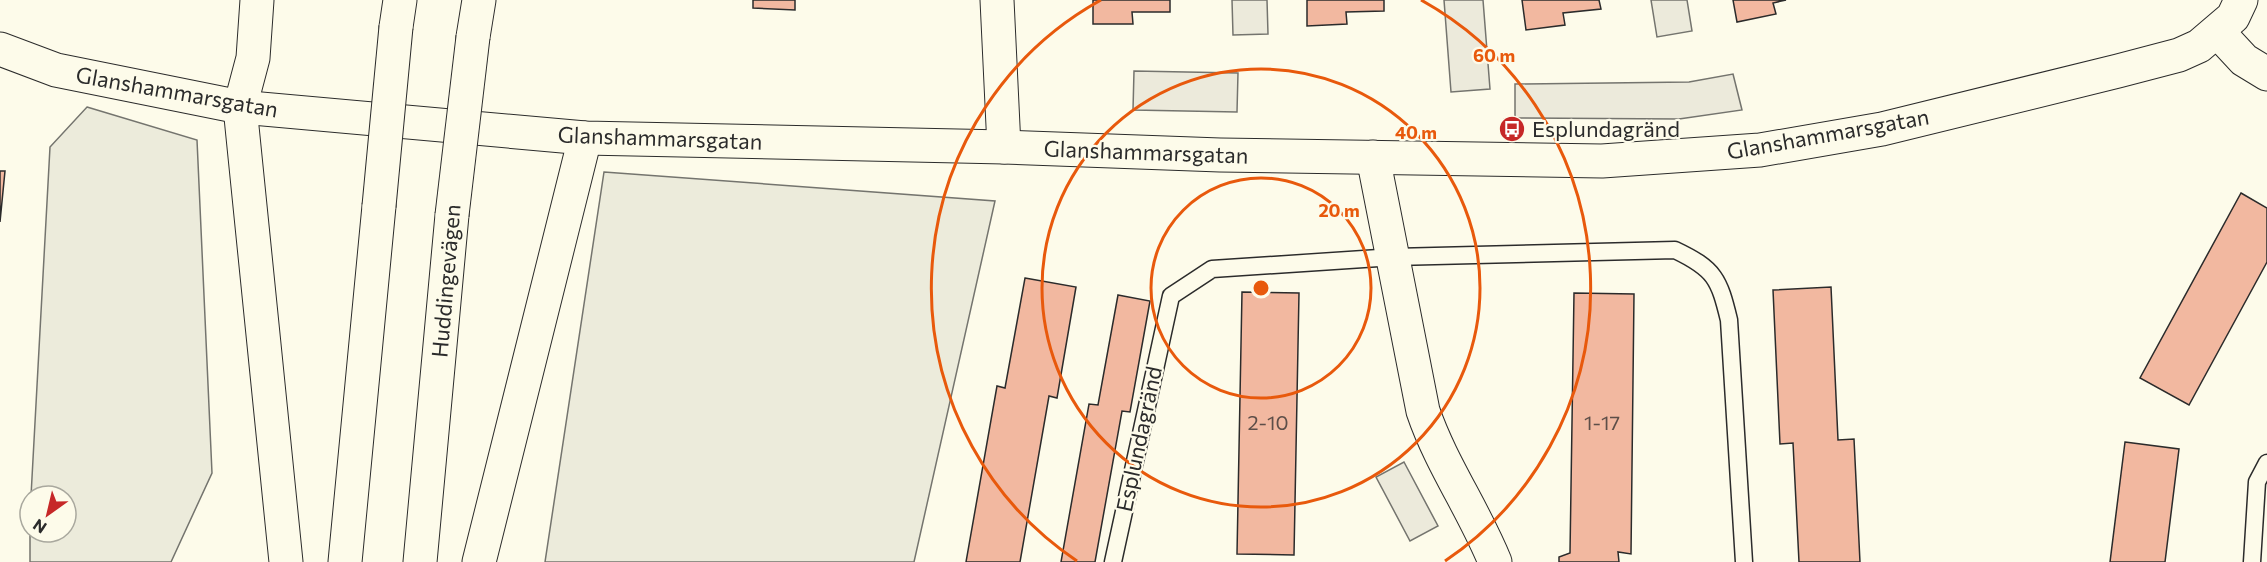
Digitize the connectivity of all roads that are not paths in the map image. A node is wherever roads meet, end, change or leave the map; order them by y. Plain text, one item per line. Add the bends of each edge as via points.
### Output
1 (256, 0) edge
2 (479, 0) edge
3 (997, 0) edge
4 (2241, 0) edge
5 (398, 14) edge
6 (2218, 32) junction
7 (0, 49) edge
8 (2267, 74) edge
9 (240, 107) junction
10 (585, 138) junction
11 (1004, 147) junction
12 (1373, 157) junction
13 (1394, 257) junction
14 (2267, 463) edge
15 (286, 562) edge
16 (345, 562) edge
17 (420, 562) edge
18 (479, 562) edge
19 (1113, 562) edge
20 (1495, 562) edge
21 (1744, 562) edge
22 (2252, 562) edge

1 - 9 street via 253,58
2 - 17 street, Huddingevägen, bridge via 452,215
3 - 11 street
4 - 6 street, Glanshammarsgatan via 2233,17
5 - 16 street, bridge
6 - 8 street via 2244,60
6 - 12 street, Glanshammarsgatan via 2179,55 2118,71 1882,129 1760,150 1602,161
7 - 9 street, Glanshammarsgatan via 56,70
9 - 10 street, Glanshammarsgatan
9 - 15 street
10 - 11 street, Glanshammarsgatan
10 - 18 street
11 - 12 street, Glanshammarsgatan
12 - 13 street
13 - 19 lane, Esplundagränd via 1212,268 1171,296
13 - 20 street via 1423,411 1434,445
13 - 21 lane, Esplundagränd via 1675,250 1696,260 1720,284 1729,320
14 - 22 lane via 2257,482

